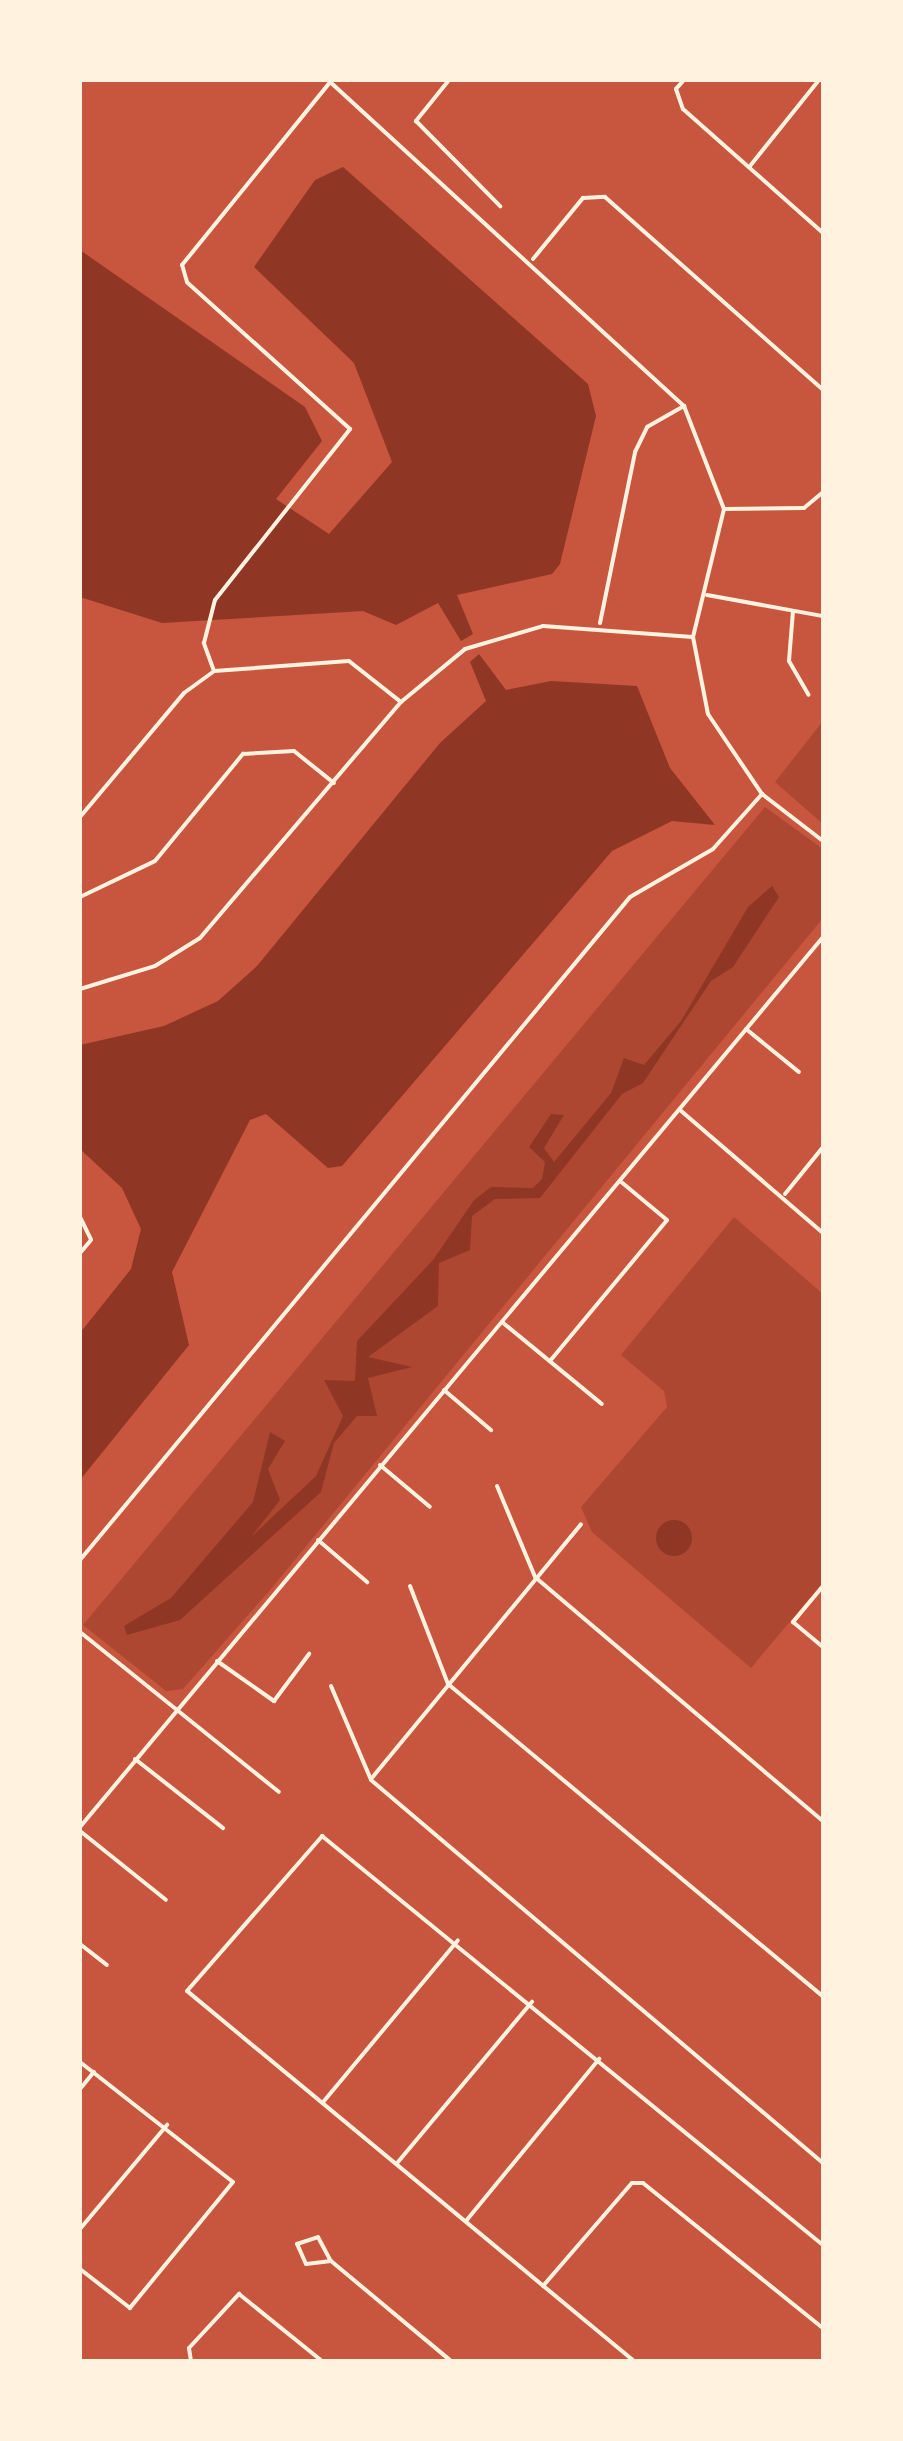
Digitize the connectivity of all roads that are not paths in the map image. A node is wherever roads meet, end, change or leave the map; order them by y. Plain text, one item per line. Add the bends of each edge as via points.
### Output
1 (449, 80) edge
2 (684, 80) edge
3 (819, 80) edge
4 (329, 81) edge
5 (750, 166) junction
6 (500, 206) dead end
7 (823, 233) edge
8 (532, 260) junction
9 (823, 390) edge
10 (684, 406) junction
11 (823, 492) edge
12 (724, 509) junction
13 (706, 594) junction
14 (793, 612) junction
15 (823, 616) edge
16 (600, 623) junction
17 (694, 638) junction
18 (214, 671) junction
19 (809, 696) dead end
20 (401, 702) junction
21 (334, 783) junction
22 (762, 794) junction
23 (80, 817) edge
24 (823, 841) edge
25 (80, 897) edge
26 (823, 937) edge
27 (816, 945) junction
28 (823, 951) edge
29 (80, 989) edge
30 (746, 1029) junction
31 (800, 1072) dead end
32 (680, 1110) junction
33 (823, 1148) edge
34 (620, 1181) junction
35 (783, 1196) junction
36 (80, 1217) edge
37 (823, 1232) edge
38 (80, 1253) edge
39 (502, 1322) junction
40 (550, 1361) junction
41 (444, 1390) junction
42 (602, 1404) dead end
43 (491, 1430) dead end
44 (380, 1465) junction
45 (497, 1486) dead end
46 (430, 1506) dead end
47 (581, 1524) dead end
48 (318, 1540) junction
49 (81, 1558) edge
50 (535, 1577) junction
51 (367, 1582) dead end
52 (410, 1586) dead end
53 (823, 1586) edge
54 (80, 1632) edge
55 (823, 1648) edge
56 (310, 1654) dead end
57 (217, 1660) junction
58 (448, 1684) junction
59 (331, 1686) dead end
60 (177, 1708) junction
61 (135, 1759) junction
62 (371, 1780) junction
63 (279, 1792) dead end
64 (823, 1821) edge
65 (222, 1828) dead end
66 (80, 1829) edge
67 (166, 1900) dead end
68 (458, 1940) junction
69 (80, 1944) edge
70 (107, 1966) dead end
71 (823, 1996) edge
72 (532, 2002) junction
73 (599, 2059) junction
74 (80, 2062) edge
75 (94, 2072) junction
76 (80, 2088) edge
77 (324, 2101) junction
78 (167, 2124) junction
79 (398, 2162) junction
80 (823, 2163) edge
81 (466, 2221) junction
82 (80, 2230) edge
83 (823, 2245) edge
84 (330, 2261) junction
85 (80, 2269) edge
86 (543, 2286) junction
87 (823, 2328) edge
88 (190, 2358) edge
89 (322, 2361) edge
90 (451, 2361) edge
91 (634, 2361) edge

1 - 6 street via 416,121
2 - 5 street via 678,101
3 - 5 street
4 - 8 street
4 - 18 street via 182,265 187,282 350,429 207,620
5 - 7 street
8 - 9 street via 592,191
8 - 10 street
10 - 12 street
10 - 16 street via 646,427 635,452
11 - 12 street via 804,508
12 - 13 street
13 - 14 street
13 - 17 street
14 - 15 street
14 - 19 street via 789,660
16 - 17 street
16 - 20 street via 505,632 432,670
17 - 22 street via 721,746
18 - 20 street via 349,660
18 - 23 street via 174,704
20 - 21 street
21 - 25 street via 294,751 243,754 154,861
21 - 29 street via 200,938 155,966
22 - 24 street
22 - 49 street via 713,850 630,896
26 - 27 street
27 - 28 street
27 - 30 street
30 - 31 street
30 - 32 street
32 - 34 street
32 - 35 street
33 - 35 street
34 - 39 street
34 - 40 street via 666,1220
35 - 37 street
36 - 38 street via 90,1240
39 - 40 street
39 - 41 street
40 - 42 street
41 - 43 street
41 - 44 street
44 - 46 street
44 - 48 street
45 - 50 street
47 - 50 street
48 - 51 street
48 - 57 street
50 - 58 street
50 - 64 street
52 - 58 street
53 - 55 street via 793,1622
54 - 60 street
56 - 57 street via 274,1700 261,1699
57 - 60 street
58 - 62 street
58 - 71 street
59 - 62 street
60 - 61 street
60 - 63 street
61 - 65 street
61 - 66 street
62 - 80 street
66 - 67 street
68 - 72 street
68 - 77 street
68 - 77 street via 322,1836 186,1991
69 - 70 street
72 - 73 street
72 - 79 street
73 - 81 street
73 - 83 street
74 - 75 street
75 - 76 street
75 - 78 street
77 - 79 street
78 - 82 street
78 - 85 street via 234,2182 130,2308
79 - 81 street
81 - 86 street
84 - 84 street via 306,2264 297,2244 318,2238
84 - 90 street
86 - 87 street via 632,2182 644,2182
86 - 91 street
88 - 89 street via 239,2294

